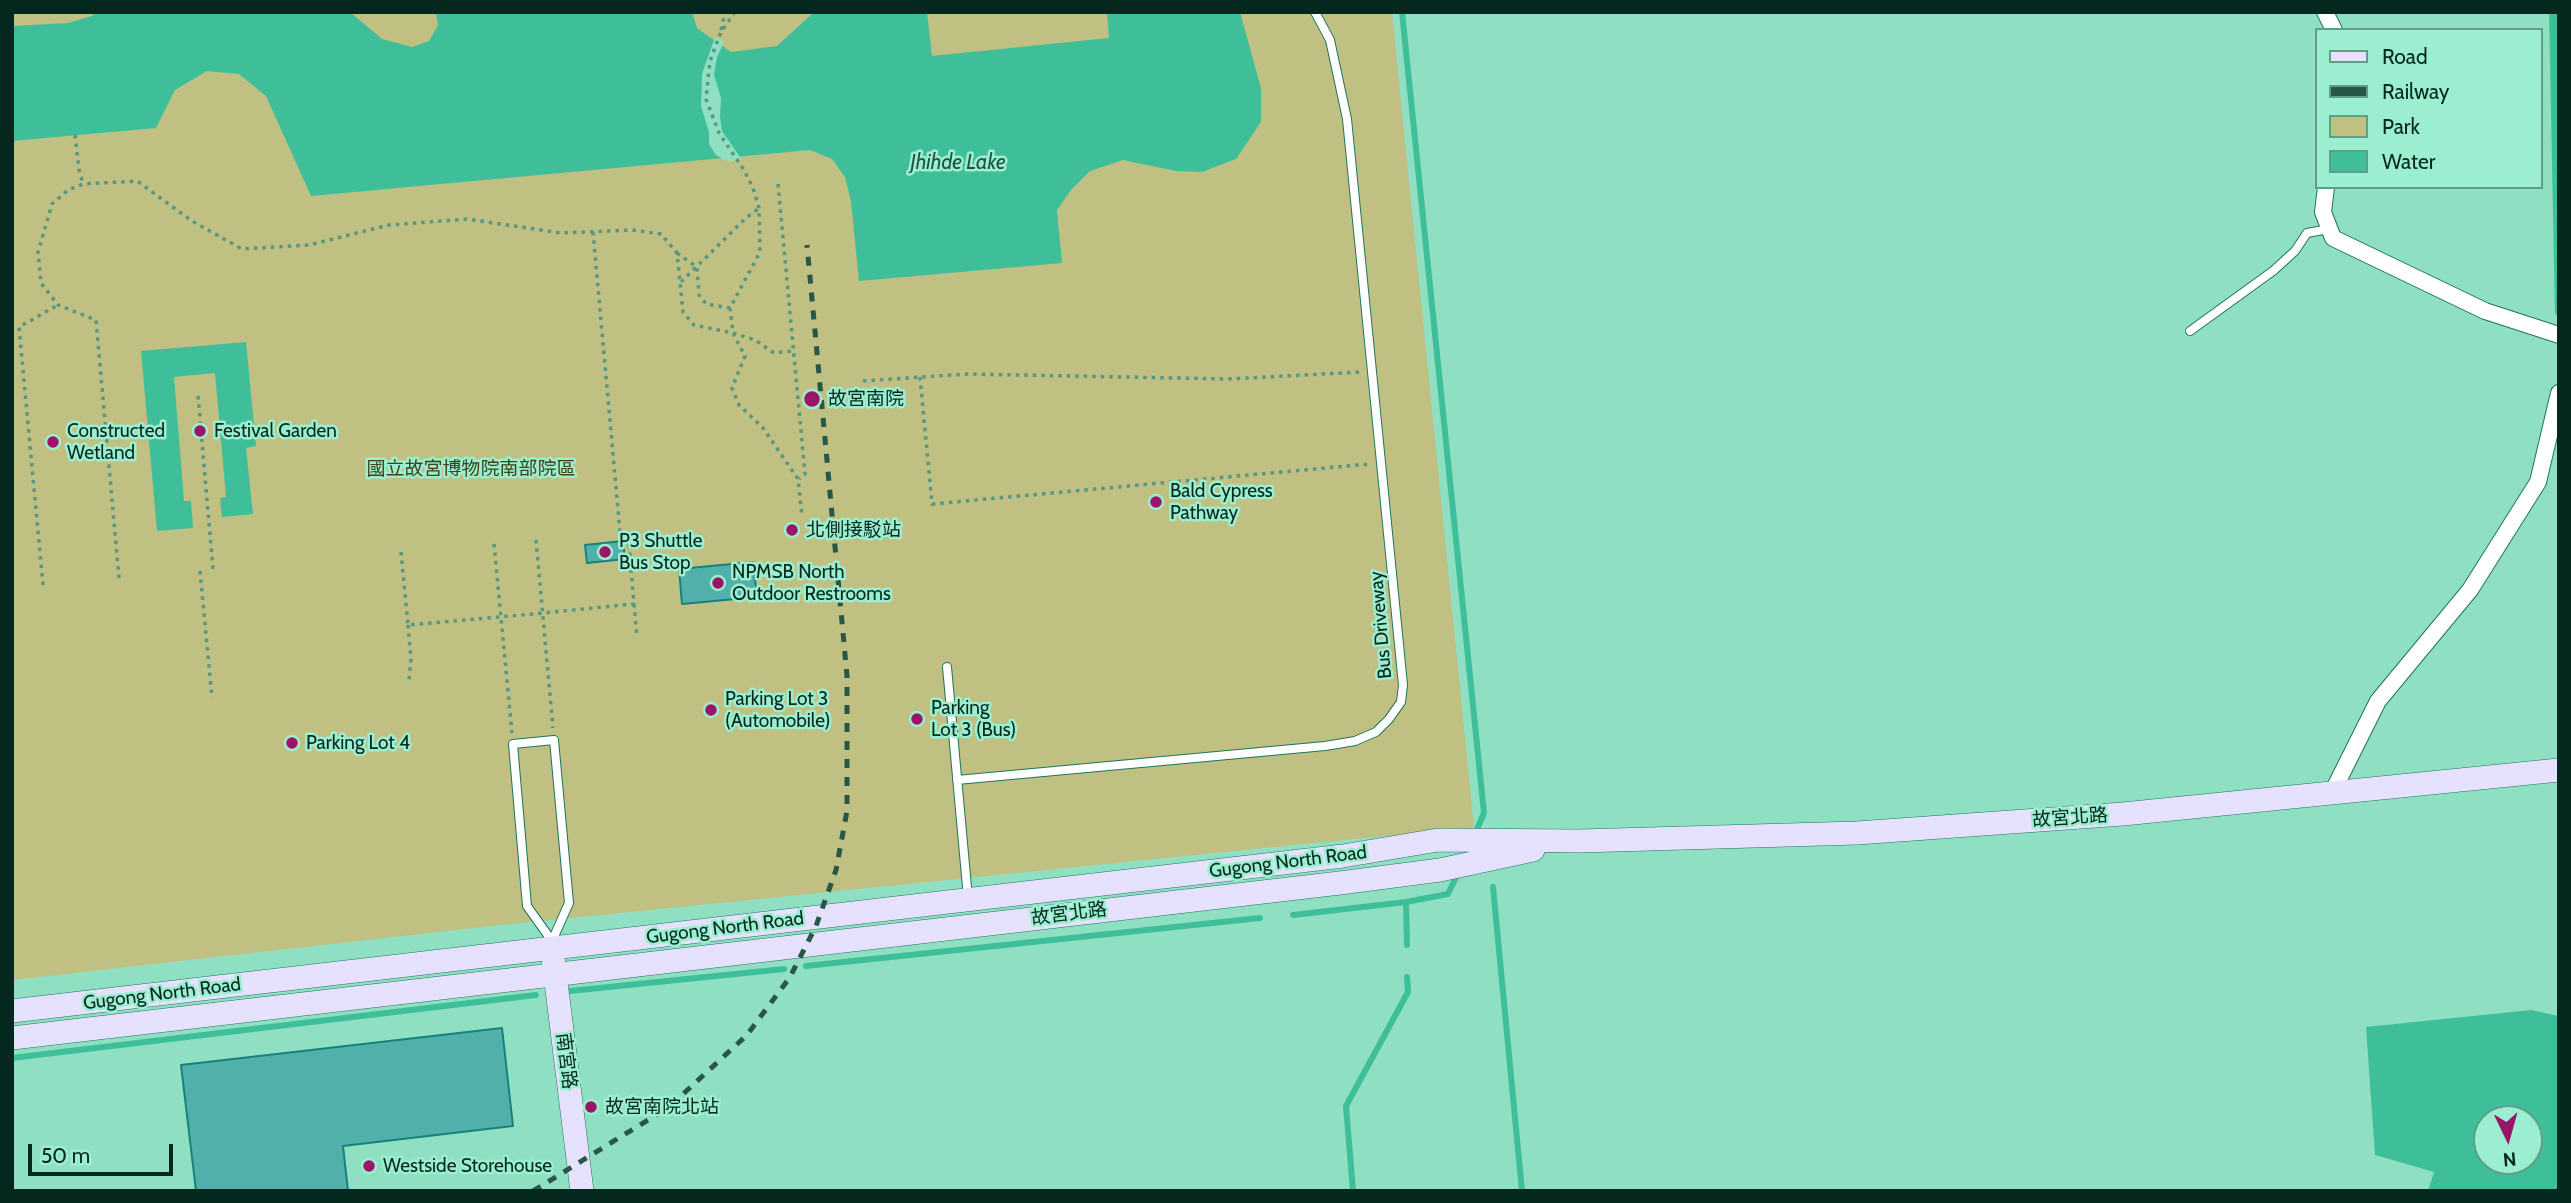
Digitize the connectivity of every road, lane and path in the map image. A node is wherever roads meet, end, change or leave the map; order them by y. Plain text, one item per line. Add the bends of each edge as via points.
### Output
1 (725, 12) edge
2 (735, 12) edge
3 (1315, 12) edge
4 (2325, 12) edge
5 (2333, 28) edge
6 (721, 32) junction
7 (75, 135) dead end
8 (83, 184) junction
9 (778, 184) dead end
10 (2326, 189) edge
11 (759, 208) junction
12 (2329, 229) junction
13 (593, 232) junction
14 (677, 253) junction
15 (697, 267) junction
16 (681, 282) junction
17 (58, 305) junction
18 (730, 308) junction
19 (2190, 331) dead end
20 (733, 333) junction
21 (2559, 335) edge
22 (793, 351) junction
23 (1373, 372) junction
24 (920, 377) junction
25 (863, 381) dead end
26 (2559, 393) edge
27 (198, 396) dead end
28 (1382, 463) junction
29 (799, 479) junction
30 (802, 516) dead end
31 (620, 532) dead end
32 (628, 532) dead end
33 (536, 540) dead end
34 (494, 544) dead end
35 (401, 552) dead end
36 (214, 569) dead end
37 (200, 571) dead end
38 (119, 578) dead end
39 (43, 585) dead end
40 (634, 604) junction
41 (543, 612) junction
42 (501, 616) junction
43 (408, 625) junction
44 (637, 638) dead end
45 (947, 667) dead end
46 (409, 680) dead end
47 (212, 698) dead end
48 (554, 740) junction
49 (513, 744) junction
50 (2559, 770) edge
51 (957, 780) junction
52 (2332, 793) junction
53 (1580, 841) junction
54 (968, 900) junction
55 (552, 944) junction
56 (555, 973) junction
57 (12, 1011) edge
58 (12, 1038) edge
59 (582, 1191) edge

1 - 6 path
2 - 6 path
3 - 23 lane, Bus Driveway via 1330,40 1347,119
4 - 5 street
6 - 11 path via 710,61 706,99
7 - 8 path
8 - 13 path via 137,181 192,221 242,249 309,245 389,225 467,219 561,233
8 - 17 path via 52,204 38,252 41,283
9 - 22 path
10 - 12 street via 2323,212
11 - 15 path
11 - 18 path via 760,252
12 - 19 lane via 2307,233 2273,271
12 - 21 street via 2333,238 2485,311
13 - 14 path via 661,234
13 - 31 path
14 - 15 path
14 - 16 path
15 - 16 path
15 - 18 path via 699,295 706,304
16 - 20 path via 683,312 694,325
17 - 38 path via 96,320
17 - 39 path via 19,327
18 - 20 path
20 - 22 path via 774,353
20 - 29 path via 745,356 733,388 738,405 763,428
22 - 29 path via 805,474
23 - 24 path via 1228,379
23 - 28 lane, Bus Driveway
24 - 25 path
24 - 28 path via 932,504
26 - 52 street via 2538,482 2470,590 2378,701
27 - 36 path
28 - 51 lane, Bus Driveway via 1403,685 1401,702 1376,732 1325,746
29 - 30 path
32 - 40 path
33 - 41 path
34 - 42 path
35 - 43 path
37 - 47 path
40 - 41 path
40 - 44 path
41 - 42 path
41 - 48 path
42 - 43 path
42 - 49 path
43 - 46 path
45 - 51 lane
48 - 49 lane
48 - 55 lane via 569,903
49 - 55 lane via 527,906
50 - 52 street, 故宮北路
51 - 54 lane
52 - 53 street, 故宮北路 via 1857,833
53 - 54 street, 故宮北路 via 1438,840 1343,856
53 - 56 street, 故宮北路 via 1440,870 1365,880
54 - 55 street, Gugong North Road
55 - 56 street, 南宮路
55 - 57 street, Gugong North Road
56 - 58 street, Gugong North Road
56 - 59 street, 南宮路

